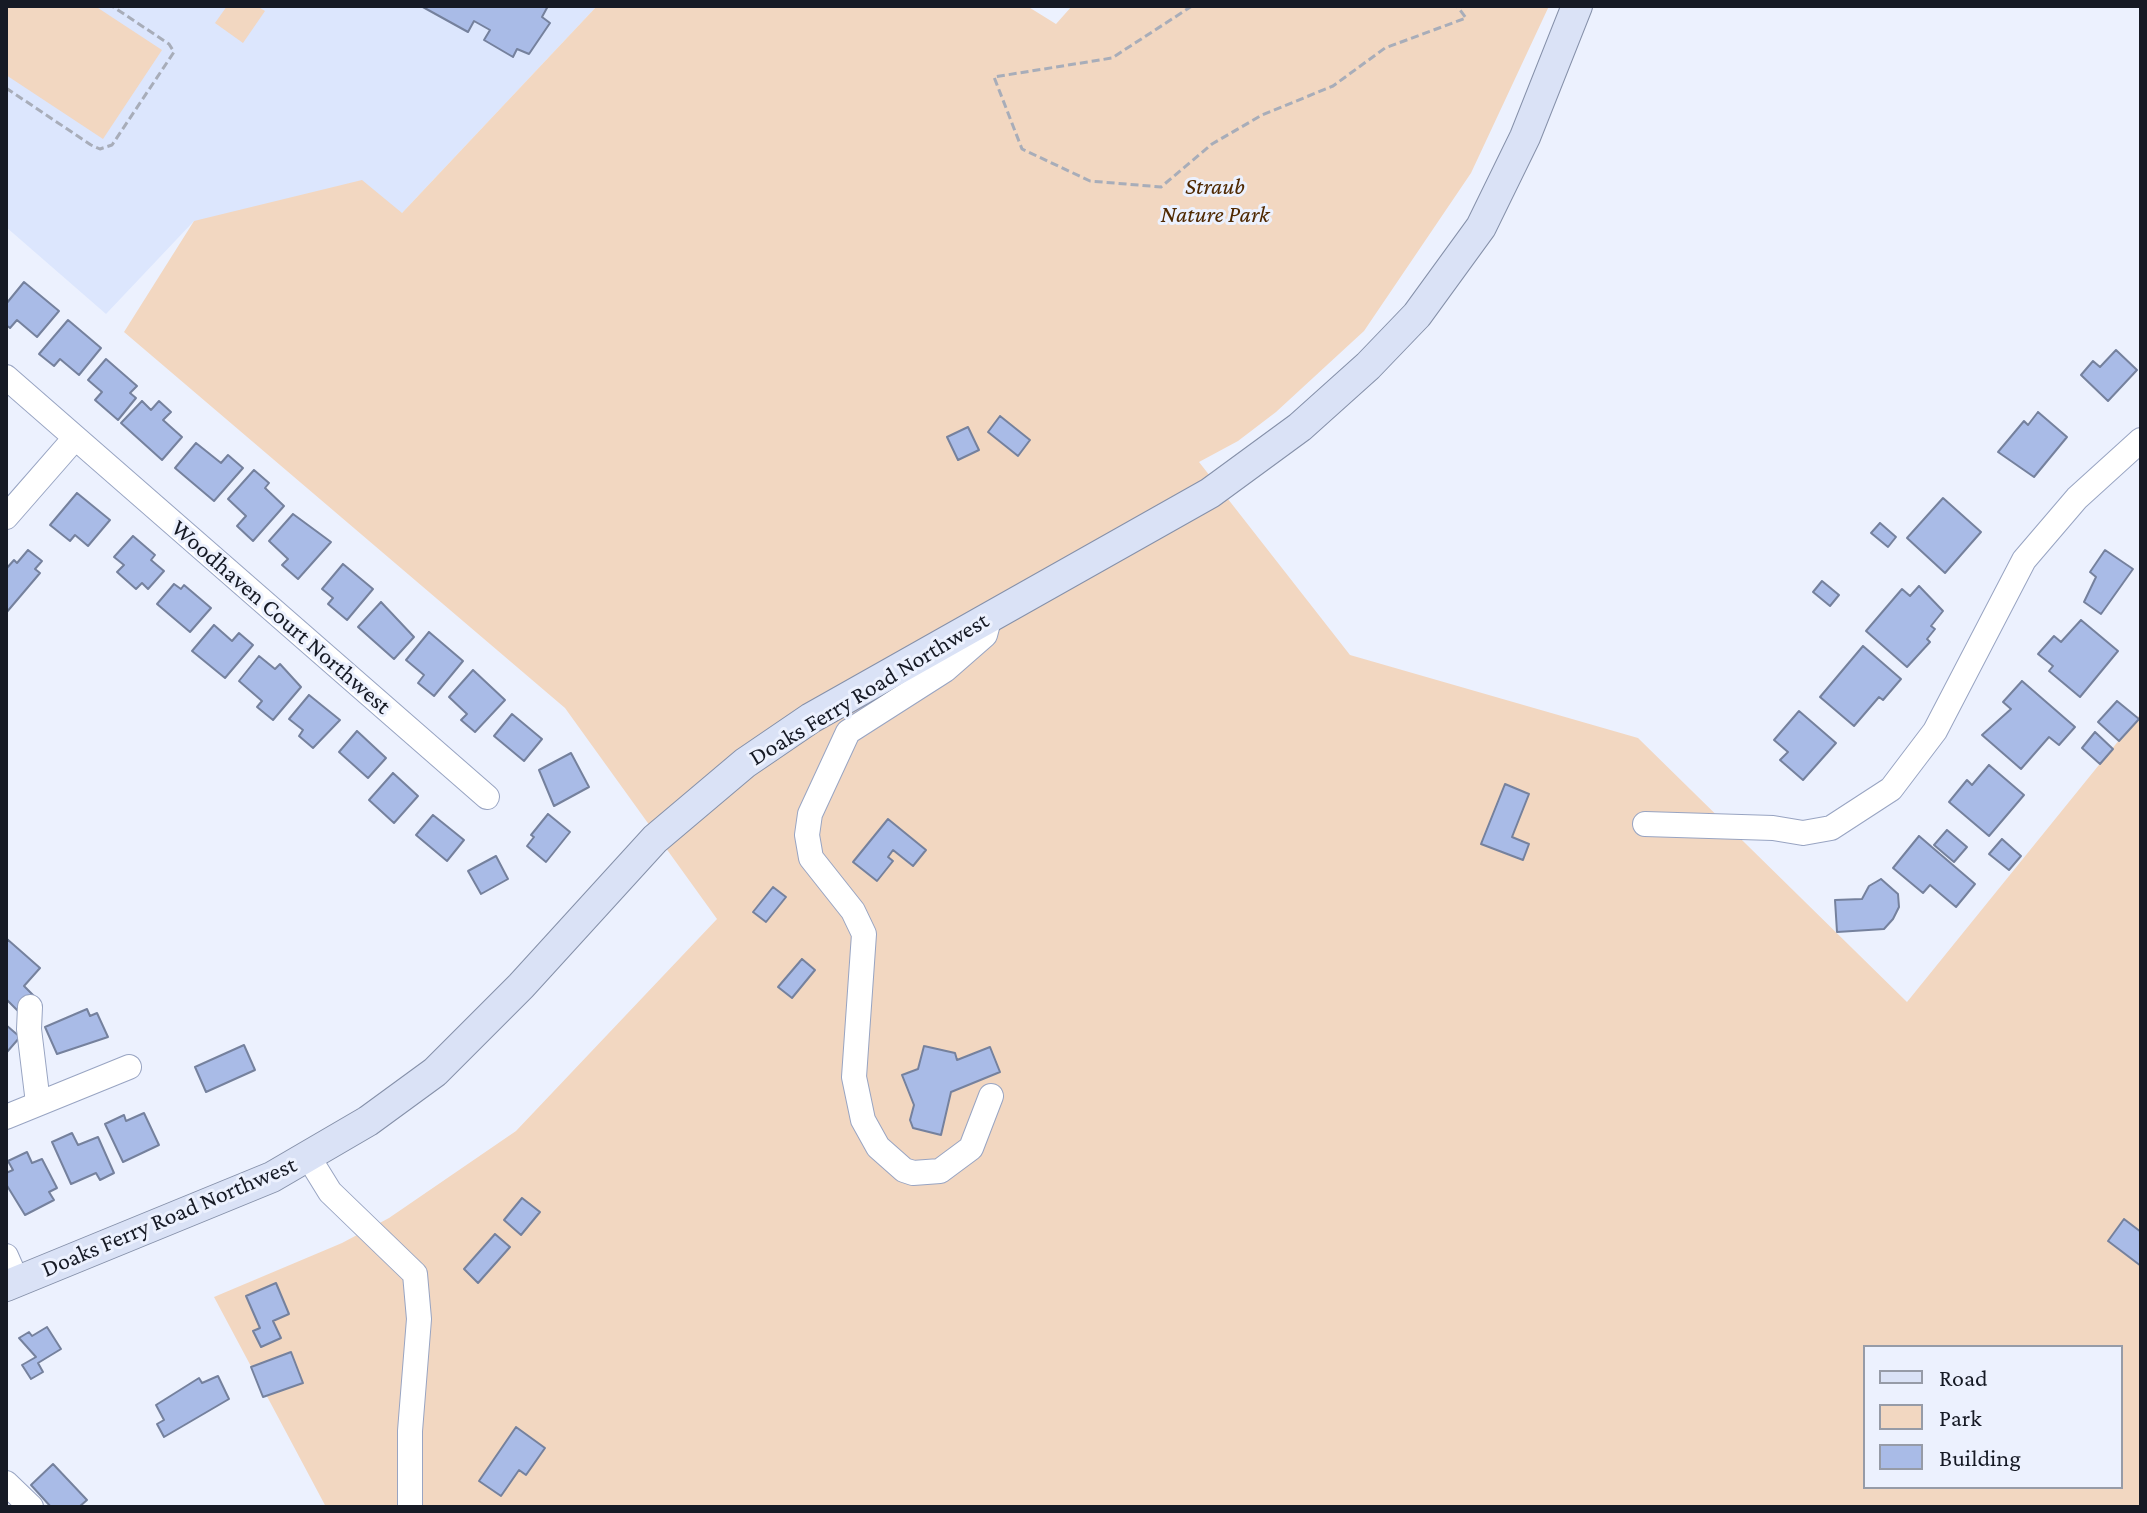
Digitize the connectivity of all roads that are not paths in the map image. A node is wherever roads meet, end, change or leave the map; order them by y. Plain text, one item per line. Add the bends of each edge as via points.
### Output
1 (1577, 6) edge
2 (6, 377) edge
3 (75, 438) junction
4 (2141, 440) edge
5 (6, 517) edge
6 (990, 616) junction
7 (487, 797) dead end
8 (1645, 824) dead end
9 (30, 1007) dead end
10 (129, 1067) dead end
11 (991, 1096) dead end
12 (38, 1103) junction
13 (6, 1117) edge
14 (309, 1158) junction
15 (10, 1274) edge
16 (6, 1483) edge
17 (31, 1507) edge
18 (410, 1507) edge

1 - 6 main road, Doaks Ferry Road Northwest via 1525,137 1481,227 1417,315 1368,366 1300,427 1210,493
2 - 3 street, Woodhaven Court Northwest
3 - 5 street
3 - 7 street, Woodhaven Court Northwest
4 - 8 street via 2077,498 2024,560 1935,731 1891,789 1831,828 1803,833
6 - 11 street via 985,635 945,670 848,732 810,814 807,835 811,858 853,911 864,934 854,1077 863,1120 878,1147 904,1170 940,1171 971,1148
6 - 14 main road, Doaks Ferry Road Northwest via 811,718 693,803 435,1072
9 - 12 street
10 - 12 street
12 - 13 street
14 - 15 main road, Doaks Ferry Road Northwest via 225,1197
14 - 18 street via 330,1192 415,1274 419,1319
16 - 17 street

